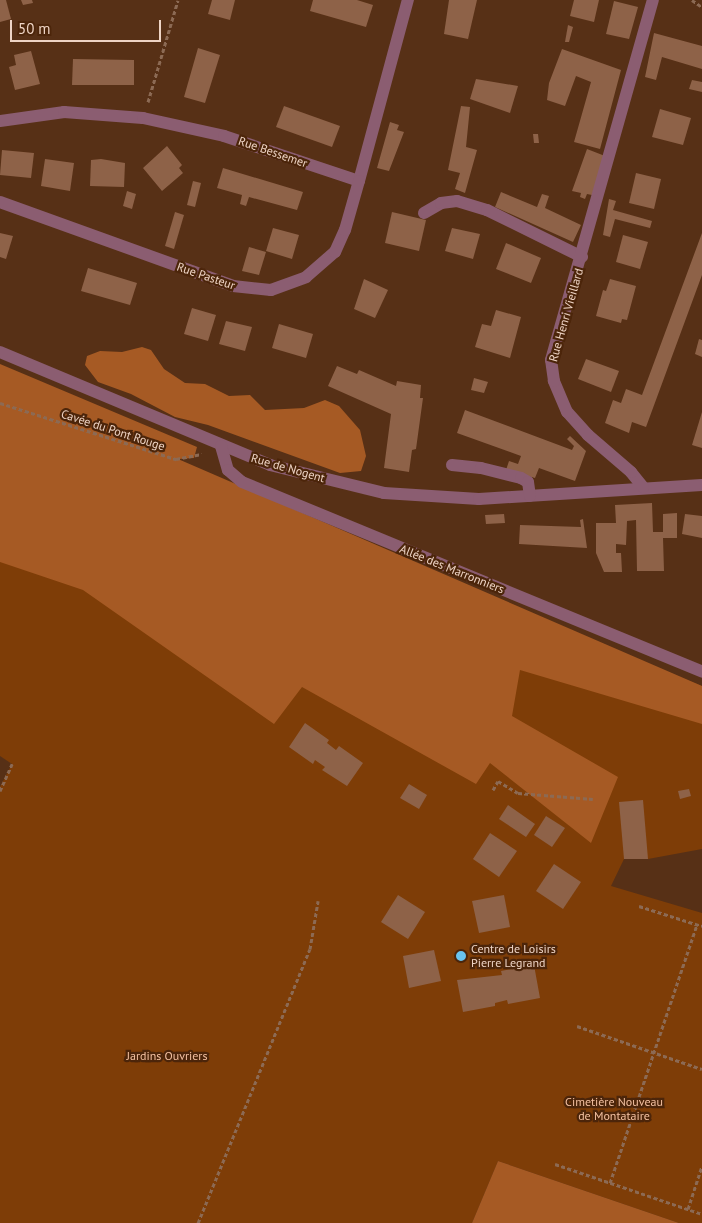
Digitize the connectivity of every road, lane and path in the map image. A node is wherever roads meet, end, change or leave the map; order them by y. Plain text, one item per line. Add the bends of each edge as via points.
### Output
1 (178, 0) edge
2 (408, 0) edge
3 (653, 0) edge
4 (692, 0) edge
5 (702, 7) edge
6 (143, 118) junction
7 (0, 121) edge
8 (359, 181) junction
9 (0, 202) edge
10 (424, 213) dead end
11 (582, 257) junction
12 (0, 352) edge
13 (0, 403) edge
14 (221, 446) junction
15 (452, 465) dead end
16 (702, 485) edge
17 (643, 488) junction
18 (530, 496) junction
19 (702, 672) edge
20 (12, 764) dead end
21 (493, 790) dead end
22 (0, 791) edge
23 (593, 800) dead end
24 (318, 901) dead end
25 (639, 906) dead end
26 (697, 925) junction
27 (702, 926) edge
28 (577, 1026) dead end
29 (656, 1053) junction
30 (702, 1069) edge
31 (555, 1164) dead end
32 (702, 1166) edge
33 (610, 1183) junction
34 (688, 1210) junction
35 (702, 1214) edge
36 (198, 1223) edge

1 - 6 path
2 - 8 street
3 - 11 street, Rue Henri Vieillard
4 - 5 path
6 - 7 street, Rue Bessemer via 64,112
6 - 8 street, Rue Bessemer via 224,136
8 - 9 street, Rue Pasteur via 335,252 306,277 272,290 233,286
10 - 11 street, Rue Henri Vieillard via 441,203 456,201 487,210
11 - 17 street, Rue Henri Vieillard via 551,360 552,374 561,401 572,418 632,472
12 - 14 street, Rue de Nogent
13 - 14 path, Cavée du Pont Rouge via 176,459 194,458
14 - 18 street, Rue de Nogent via 270,465 384,493 443,498
14 - 19 street, Allée des Marronniers via 228,470 242,482
15 - 18 street via 521,478 528,482
16 - 17 street, Rue de Nogent
17 - 18 street, Rue de Nogent
20 - 22 path
21 - 23 path via 498,781 518,793
24 - 36 path via 310,949
25 - 26 path
26 - 27 path
26 - 29 path
28 - 29 path
29 - 30 path
29 - 33 path
31 - 33 path
32 - 34 path
33 - 34 path
34 - 35 path

